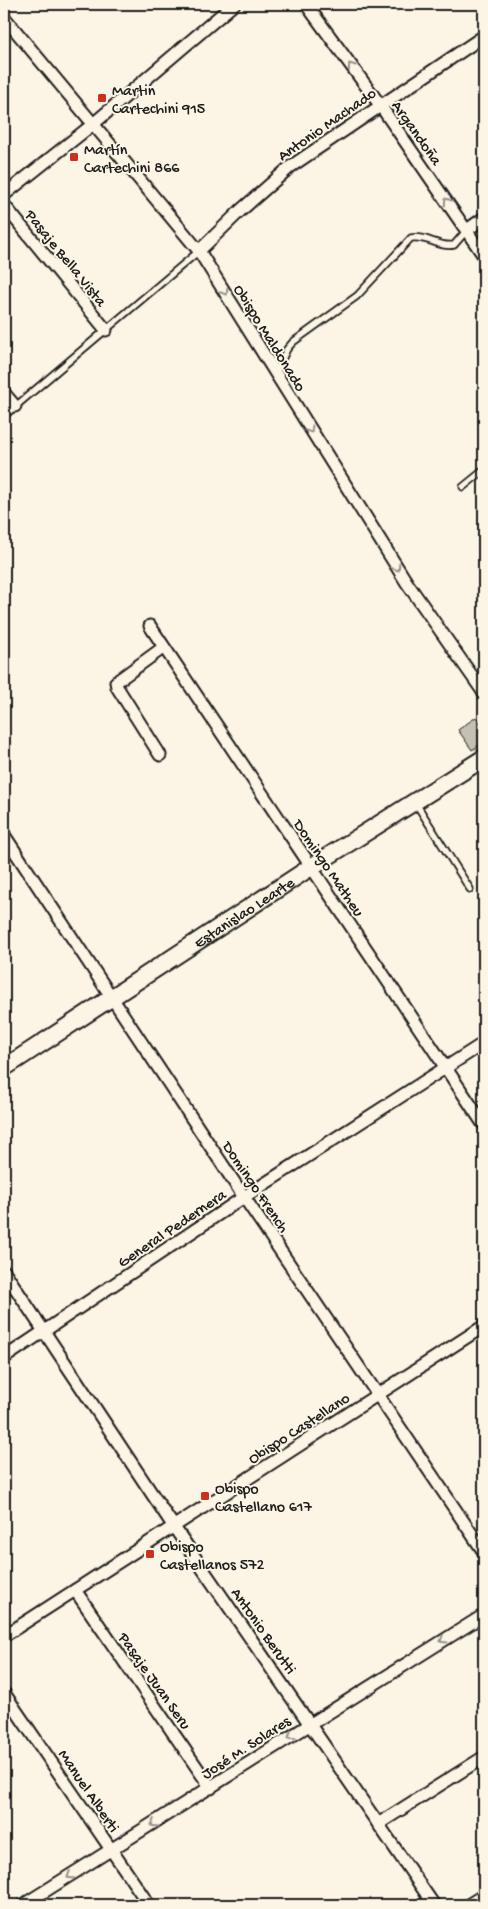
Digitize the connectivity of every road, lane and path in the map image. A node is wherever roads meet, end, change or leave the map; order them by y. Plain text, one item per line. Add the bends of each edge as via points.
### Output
1 (234, 4) edge
2 (306, 4) edge
3 (4, 17) edge
4 (484, 36) edge
5 (380, 105) junction
6 (92, 125) junction
7 (4, 195) edge
8 (4, 205) edge
9 (484, 218) edge
10 (467, 230) junction
11 (198, 251) junction
12 (484, 256) edge
13 (106, 330) junction
14 (275, 374) junction
15 (4, 393) edge
16 (15, 406) junction
17 (4, 416) edge
18 (484, 470) edge
19 (463, 487) dead end
20 (150, 626) dead end
21 (164, 648) junction
22 (484, 693) edge
23 (160, 755) dead end
24 (484, 758) edge
25 (415, 802) junction
26 (4, 835) edge
27 (311, 868) junction
28 (470, 889) dead end
29 (113, 998) junction
30 (484, 1043) edge
31 (446, 1067) junction
32 (4, 1068) edge
33 (484, 1125) edge
34 (244, 1197) junction
35 (4, 1271) edge
36 (484, 1326) edge
37 (44, 1332) junction
38 (4, 1358) edge
39 (378, 1394) junction
40 (174, 1527) junction
41 (484, 1552) edge
42 (75, 1590) junction
43 (484, 1614) edge
44 (4, 1636) edge
45 (4, 1693) edge
46 (310, 1724) junction
47 (484, 1757) edge
48 (211, 1788) junction
49 (378, 1824) junction
50 (111, 1850) junction
51 (484, 1895) edge
52 (24, 1905) edge
53 (149, 1905) edge
54 (434, 1905) edge
55 (468, 1905) edge

1 - 6 street
5 -> 2 street, Argandoña
3 - 6 street, Obispo Maldonado
4 - 5 street, Antonio Machado
10 -> 5 street, Argandoña
5 - 11 street, Antonio Machado via 290,167
6 - 7 street
6 - 11 street, Obispo Maldonado
8 - 13 street, Pasaje Bella Vista
9 - 10 street
10 - 12 street, Argandoña
10 - 14 lane via 454,245 446,247 418,237 411,238 357,296 293,342
11 - 13 lane
11 -> 14 street, Obispo Maldonado
13 - 16 lane
14 -> 22 street, Obispo Maldonado via 407,583
15 - 16 street
16 - 17 lane
18 - 19 lane
20 - 21 street, Domingo Matheu
21 - 23 street via 116,682
21 - 27 street, Domingo Matheu
24 - 25 street, Estanislao Learte
25 - 27 street, Estanislao Learte
25 - 28 lane
26 - 29 street, Domingo French
27 - 29 street, Estanislao Learte
27 - 31 street, Domingo Matheu
29 - 32 street, Estanislao Learte
29 - 34 street, Domingo French
30 - 31 street, General Pedernera
31 - 33 street, Domingo Matheu
31 - 34 street, General Pedernera
34 - 37 street, General Pedernera
34 - 39 street, Domingo French
35 - 37 street, Antonio Berutti
36 - 39 street, Obispo Castellano
37 - 38 street, General Pedernera
37 - 40 street, Antonio Berutti
39 - 40 street, Obispo Castellano
39 - 41 street, Domingo French
40 - 42 street, Obispo Castellano
40 - 46 street, Antonio Berutti
42 - 44 street, Obispo Castellano
42 - 48 street, Pasaje Juan Seru
43 -> 46 street, José M. Solares
45 - 50 street, Manuel Alberti
46 -> 48 street, José M. Solares
46 - 49 street, Antonio Berutti
47 - 49 street
48 -> 50 street, José M. Solares
49 - 54 street, Antonio Berutti
50 -> 52 street, José M. Solares
50 - 53 street, Manuel Alberti
51 - 55 street

